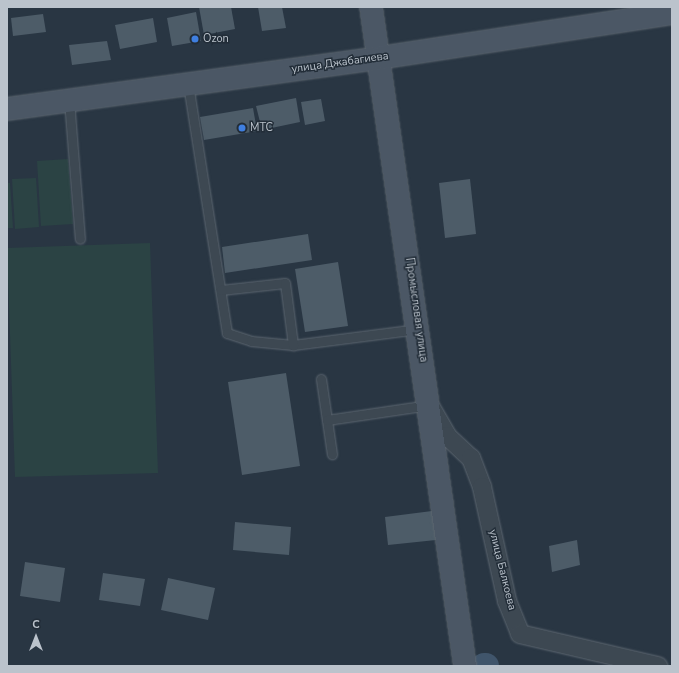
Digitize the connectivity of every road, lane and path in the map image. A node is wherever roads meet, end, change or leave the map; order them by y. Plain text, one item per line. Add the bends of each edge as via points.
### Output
1 (371, 7) edge
2 (672, 13) edge
3 (379, 58) junction
4 (188, 84) junction
5 (69, 100) junction
6 (7, 109) edge
7 (80, 239) dead end
8 (221, 290) junction
9 (419, 329) junction
10 (292, 345) junction
11 (321, 379) dead end
12 (430, 405) junction
13 (327, 420) junction
14 (332, 454) dead end
15 (465, 666) edge
16 (658, 666) edge

1 - 3 main road, Промысловая улица
2 - 3 main road, улица Джабагиева
3 - 4 main road, улица Джабагиева
3 - 9 main road, Промысловая улица
4 - 5 main road, улица Джабагиева
4 - 8 lane
5 - 6 main road, улица Джабагиева
5 - 7 lane
8 - 10 lane via 227,333 251,341
8 - 10 lane via 285,283
9 - 10 lane
9 - 12 main road, Промысловая улица
11 - 13 lane
12 - 13 lane
12 - 15 main road, Промысловая улица
12 - 16 street, улица Балкоева via 447,436 471,458 482,487 507,601 520,634
13 - 14 lane

